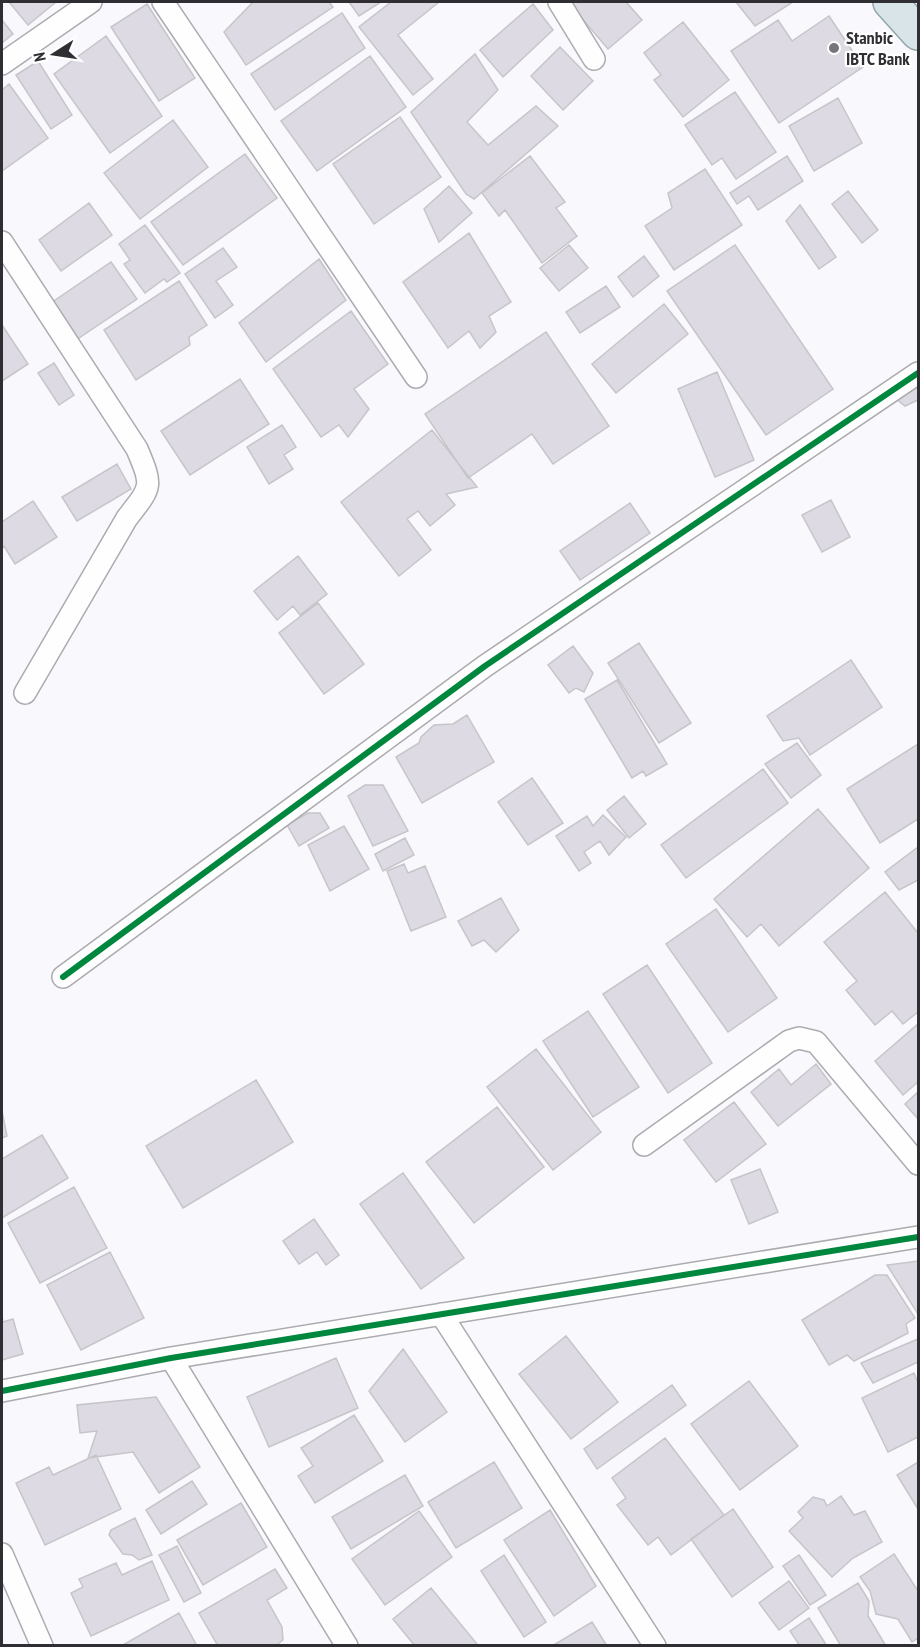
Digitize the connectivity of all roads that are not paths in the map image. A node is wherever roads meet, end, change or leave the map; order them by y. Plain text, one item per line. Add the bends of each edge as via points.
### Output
1 (91, 2) edge
2 (163, 2) edge
3 (559, 2) edge
4 (890, 2) edge
5 (918, 33) edge
6 (594, 59) dead end
7 (2, 64) edge
8 (2, 242) edge
9 (918, 373) edge
10 (416, 377) dead end
11 (25, 693) dead end
12 (63, 977) dead end
13 (644, 1145) dead end
14 (918, 1164) edge
15 (918, 1237) edge
16 (441, 1314) junction
17 (171, 1358) junction
18 (2, 1391) edge
19 (2, 1554) edge
20 (42, 1646) edge
21 (347, 1646) edge
22 (655, 1646) edge

1 - 7 street
2 - 10 street
3 - 6 street
4 - 5 main road
8 - 11 street via 137,449 150,478 146,493 127,518
9 - 12 street via 485,666
13 - 14 street via 789,1041 799,1038 816,1042
15 - 16 street
16 - 17 street
16 - 22 street
17 - 18 street
17 - 21 street
19 - 20 street

